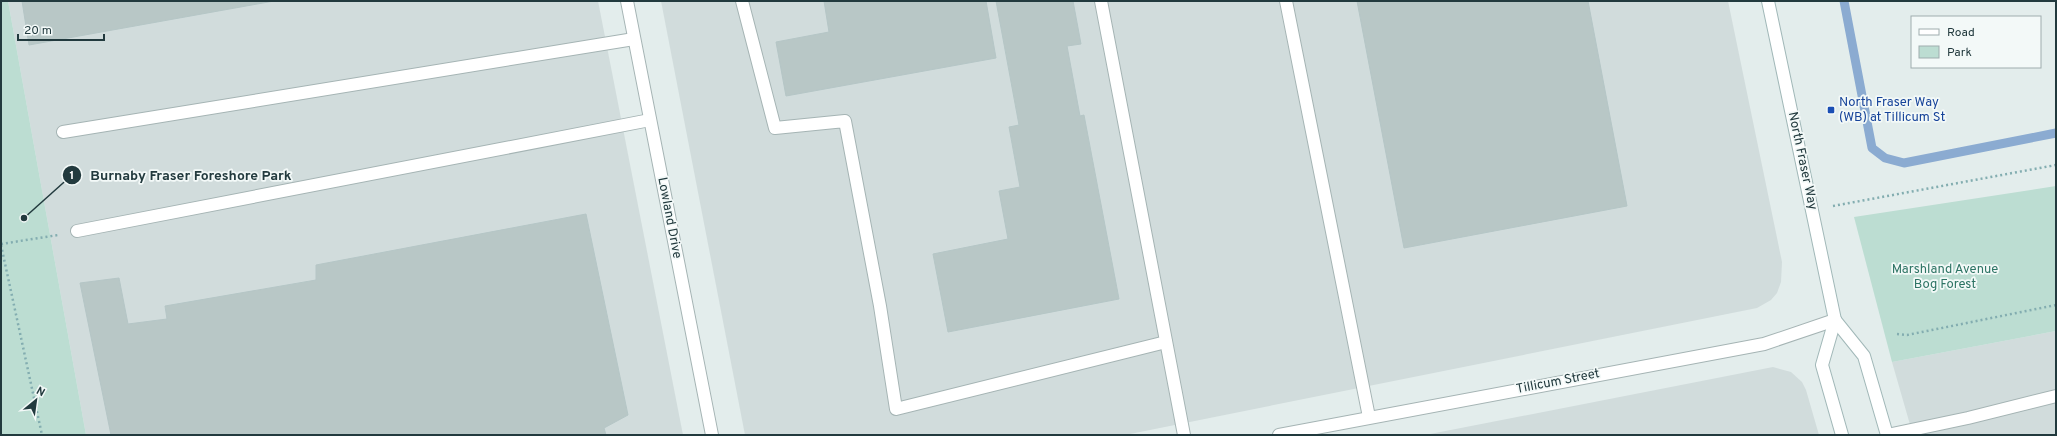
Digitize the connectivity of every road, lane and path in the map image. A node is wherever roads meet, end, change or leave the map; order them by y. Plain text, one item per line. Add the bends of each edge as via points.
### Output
1 (627, 1) edge
2 (742, 1) edge
3 (1101, 1) edge
4 (1286, 1) edge
5 (1768, 1) edge
6 (634, 39) junction
7 (650, 120) junction
8 (63, 132) dead end
9 (2056, 165) edge
10 (1813, 210) junction
11 (77, 231) joint
12 (1, 244) edge
13 (2056, 305) edge
14 (1835, 320) junction
15 (1898, 334) dead end
16 (1166, 342) junction
17 (2056, 396) edge
18 (1369, 417) junction
19 (42, 435) edge
20 (712, 435) edge
21 (1184, 435) edge
22 (1279, 435) edge
23 (1842, 435) edge
24 (1887, 435) edge

1 - 6 street, Lowland Drive
2 - 16 street via 775,128 845,121 880,306 896,409
3 - 16 street
4 - 18 street
5 - 10 street, North Fraser Way
6 - 7 street, Lowland Drive
6 - 8 street
7 - 11 street
7 - 20 street, Lowland Drive
9 - 10 path
10 - 14 street, North Fraser Way
11 - 12 path
12 - 19 path
13 - 15 path via 1907,335
14 - 18 street, Tillicum Street via 1764,344
14 - 23 street, North Fraser Way via 1822,365
14 - 24 street, North Fraser Way via 1864,356
16 - 21 street
17 - 24 street
18 - 22 street, Tillicum Street

